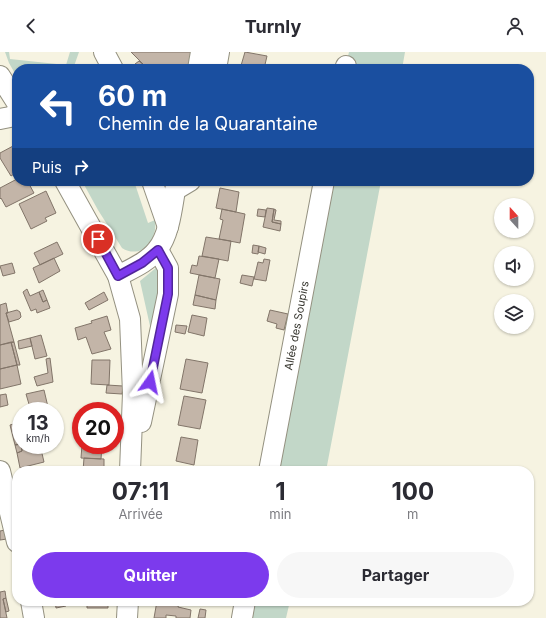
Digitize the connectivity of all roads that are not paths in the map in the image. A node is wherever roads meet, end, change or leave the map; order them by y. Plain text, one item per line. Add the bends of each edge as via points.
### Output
1 (104, 52) edge
2 (201, 52) edge
3 (219, 52) edge
4 (110, 64) edge
5 (199, 64) edge
6 (217, 64) edge
7 (0, 76) edge
8 (12, 95) edge
9 (12, 116) edge
10 (0, 119) edge
11 (68, 186) edge
12 (154, 186) edge
13 (180, 186) edge
14 (323, 186) edge
15 (168, 227) junction
16 (158, 250) junction
17 (118, 276) junction
18 (131, 466) edge
19 (132, 466) edge
20 (270, 466) edge
21 (0, 471) edge
22 (12, 521) edge
23 (32, 606) edge
24 (128, 606) edge
25 (244, 606) edge
26 (34, 618) edge
27 (127, 618) edge
28 (242, 618) edge

1 - 4 street
2 - 5 street
3 - 6 street
7 - 8 street
9 - 10 street
11 - 17 street
12 - 15 street
13 - 15 street
14 - 20 street, Allée des Soupirs
15 - 16 street
16 - 17 street via 142,263
16 - 19 street via 168,268 168,294
17 - 18 street via 130,319 133,393
21 - 22 street
23 - 26 street
24 - 27 street
25 - 28 street

